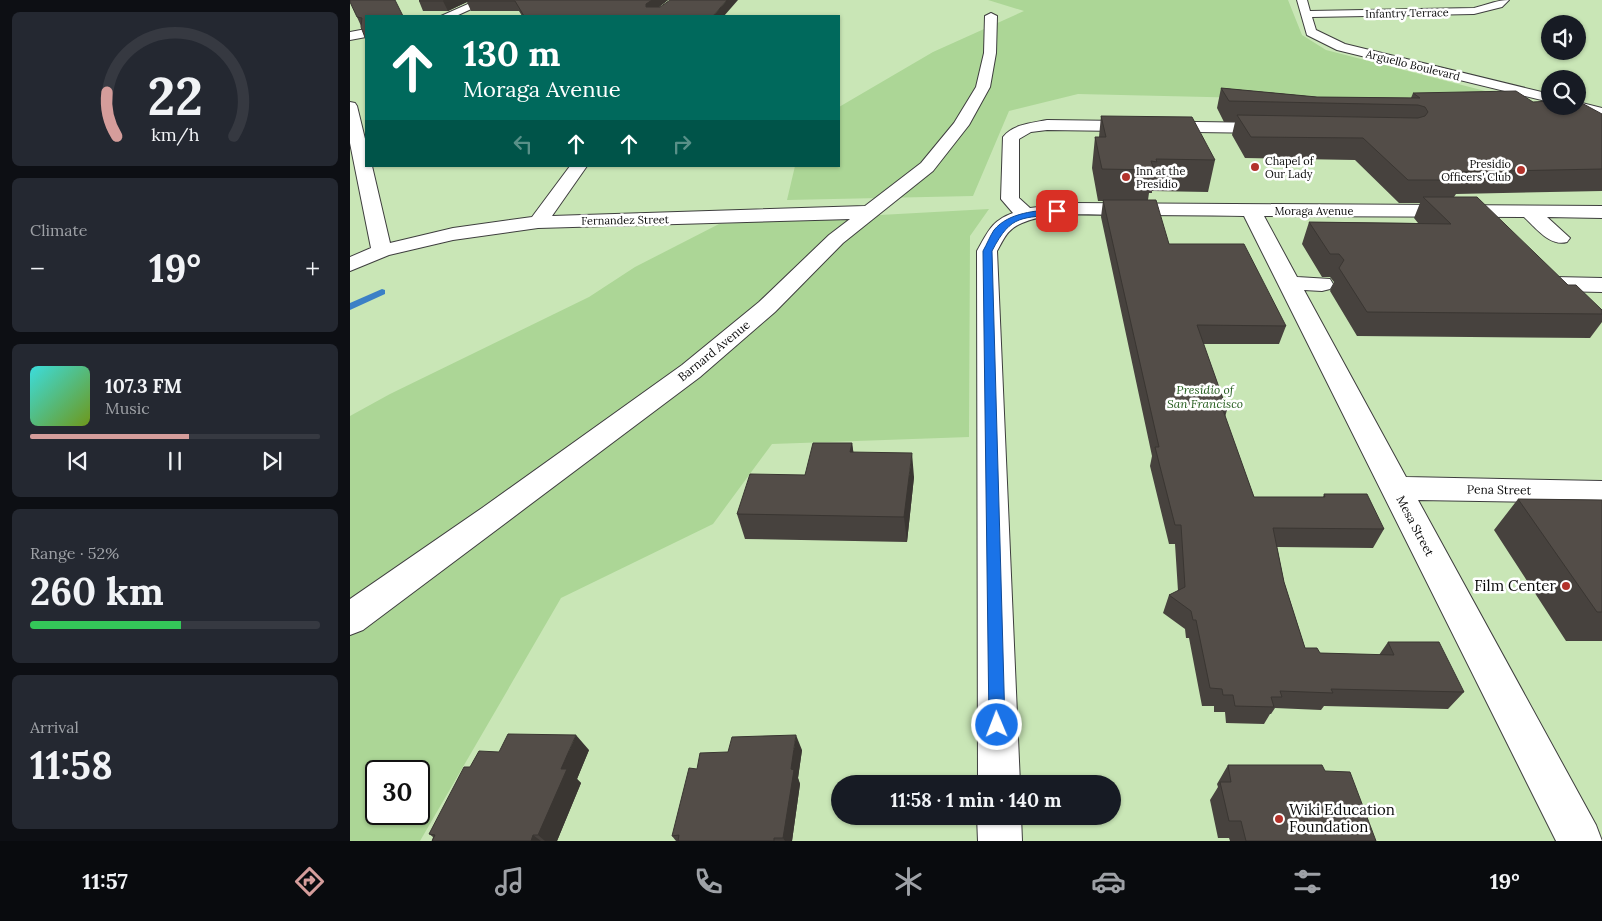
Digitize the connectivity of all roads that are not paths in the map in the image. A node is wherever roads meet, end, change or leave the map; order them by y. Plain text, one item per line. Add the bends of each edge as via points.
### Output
1 (486, 0) edge
2 (1302, 0) edge
3 (1504, 0) edge
4 (1335, 2) dead end
5 (1390, 12) junction
6 (1307, 14) junction
7 (449, 15) edge
8 (991, 16) dead end
9 (365, 33) edge
10 (350, 36) edge
11 (1541, 96) edge
12 (350, 106) edge
13 (1586, 108) edge
14 (1602, 113) edge
15 (1286, 128) edge
16 (578, 167) edge
17 (733, 198) dead end
18 (1251, 210) junction
19 (871, 212) junction
20 (1529, 212) junction
21 (1602, 212) edge
22 (1026, 214) junction
23 (726, 218) junction
24 (538, 222) junction
25 (1560, 238) dead end
26 (382, 252) junction
27 (350, 265) edge
28 (1289, 283) junction
29 (1322, 284) dead end
30 (1555, 284) edge
31 (1602, 285) edge
32 (1395, 488) junction
33 (1602, 492) edge
34 (350, 619) edge
35 (998, 775) edge
36 (999, 825) edge
37 (1000, 841) edge
38 (1580, 841) edge

1 - 7 street
2 - 6 street, Arguello Boulevard
3 - 5 street, Infantry Terrace via 1498,5 1474,11
4 - 5 street
5 - 6 street, Infantry Terrace
6 - 11 street, Arguello Boulevard via 1311,32 1341,47
8 - 19 street, Barnard Avenue via 990,53 983,87 961,125 927,167
9 - 10 street
12 - 26 street
13 - 14 street
15 - 22 street via 1163,130 1047,125 1027,128 1011,137 1010,199
16 - 24 street
17 - 23 street
18 - 20 street, Moraga Avenue
18 - 22 street, Moraga Avenue via 1072,209
18 - 28 street, Mesa Street
19 - 23 street, Fernandez Street
19 - 34 street, Barnard Avenue via 836,239 767,307 691,371
20 - 21 street, Moraga Avenue
20 - 25 street
22 - 35 street via 998,231 987,251
23 - 24 street, Fernandez Street
24 - 26 street, Fernandez Street via 453,234
26 - 27 street, Fernandez Street
28 - 29 street
28 - 32 street, Mesa Street
30 - 31 street
32 - 33 street, Pena Street
32 - 38 street, Mesa Street
36 - 37 street

